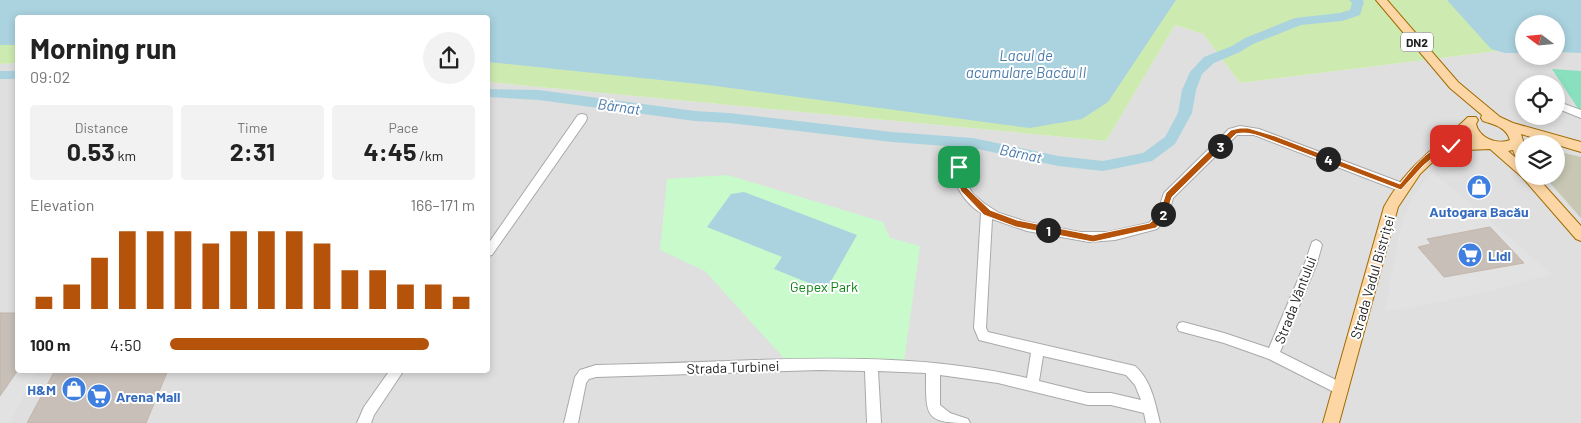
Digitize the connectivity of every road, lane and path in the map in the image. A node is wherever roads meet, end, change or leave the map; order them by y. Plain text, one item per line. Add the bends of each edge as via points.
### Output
1 (1381, 0) edge
2 (1454, 85) junction
3 (1565, 108) edge
4 (1581, 114) edge
5 (582, 118) dead end
6 (1495, 119) junction
7 (1471, 122) junction
8 (1508, 126) junction
9 (1515, 135) edge
10 (1538, 135) edge
11 (1515, 143) edge
12 (1565, 143) edge
13 (1492, 145) junction
14 (1441, 147) junction
15 (1581, 147) edge
16 (1515, 165) edge
17 (959, 167) dead end
18 (1539, 185) edge
19 (1401, 188) junction
20 (987, 212) junction
21 (1581, 235) edge
22 (1316, 245) dead end
23 (490, 249) edge
24 (1183, 327) dead end
25 (1038, 350) junction
26 (1273, 355) junction
27 (871, 365) junction
28 (933, 368) junction
29 (396, 373) edge
30 (1032, 385) junction
31 (1341, 389) junction
32 (1150, 408) junction
33 (364, 423) edge
34 (571, 423) edge
35 (874, 423) edge
36 (963, 423) edge
37 (1153, 423) edge
38 (1331, 423) edge

1 - 2 main road, DN2
2 - 6 main road, DN2
2 - 7 main road, DN2
3 - 4 street
5 - 23 street
6 - 7 main road via 1477,118
6 - 8 main road, DN2
7 - 13 main road, DN2 via 1472,132
7 - 14 main road, Strada Vadul Bistriței
8 - 9 main road
8 - 10 main road
11 - 13 main road via 1504,148
12 - 15 main road
13 - 14 main road
13 - 16 main road, DN2
14 - 19 main road, Strada Vadul Bistriței
17 - 20 street via 964,189
18 - 21 main road
19 - 20 street via 1248,130 1233,132 1168,196 1158,222 1153,226 1093,238 1016,224
19 - 31 main road, Strada Vadul Bistriței via 1385,227
20 - 25 street via 980,328 983,336
22 - 26 street, Strada Vântului
24 - 26 street, Strada Vântului
25 - 30 street
25 - 32 street via 1130,370 1140,379
26 - 31 street, Strada Vântului
27 - 28 street, Strada Turbinei
27 - 34 street, Strada Turbinei via 596,371 585,374 580,382
27 - 35 street
28 - 30 street, Strada Turbinei
28 - 36 street via 935,410
29 - 33 street
30 - 32 street, Strada Turbinei via 1088,399 1111,399
31 - 38 main road, Strada Vadul Bistriței
32 - 37 street

